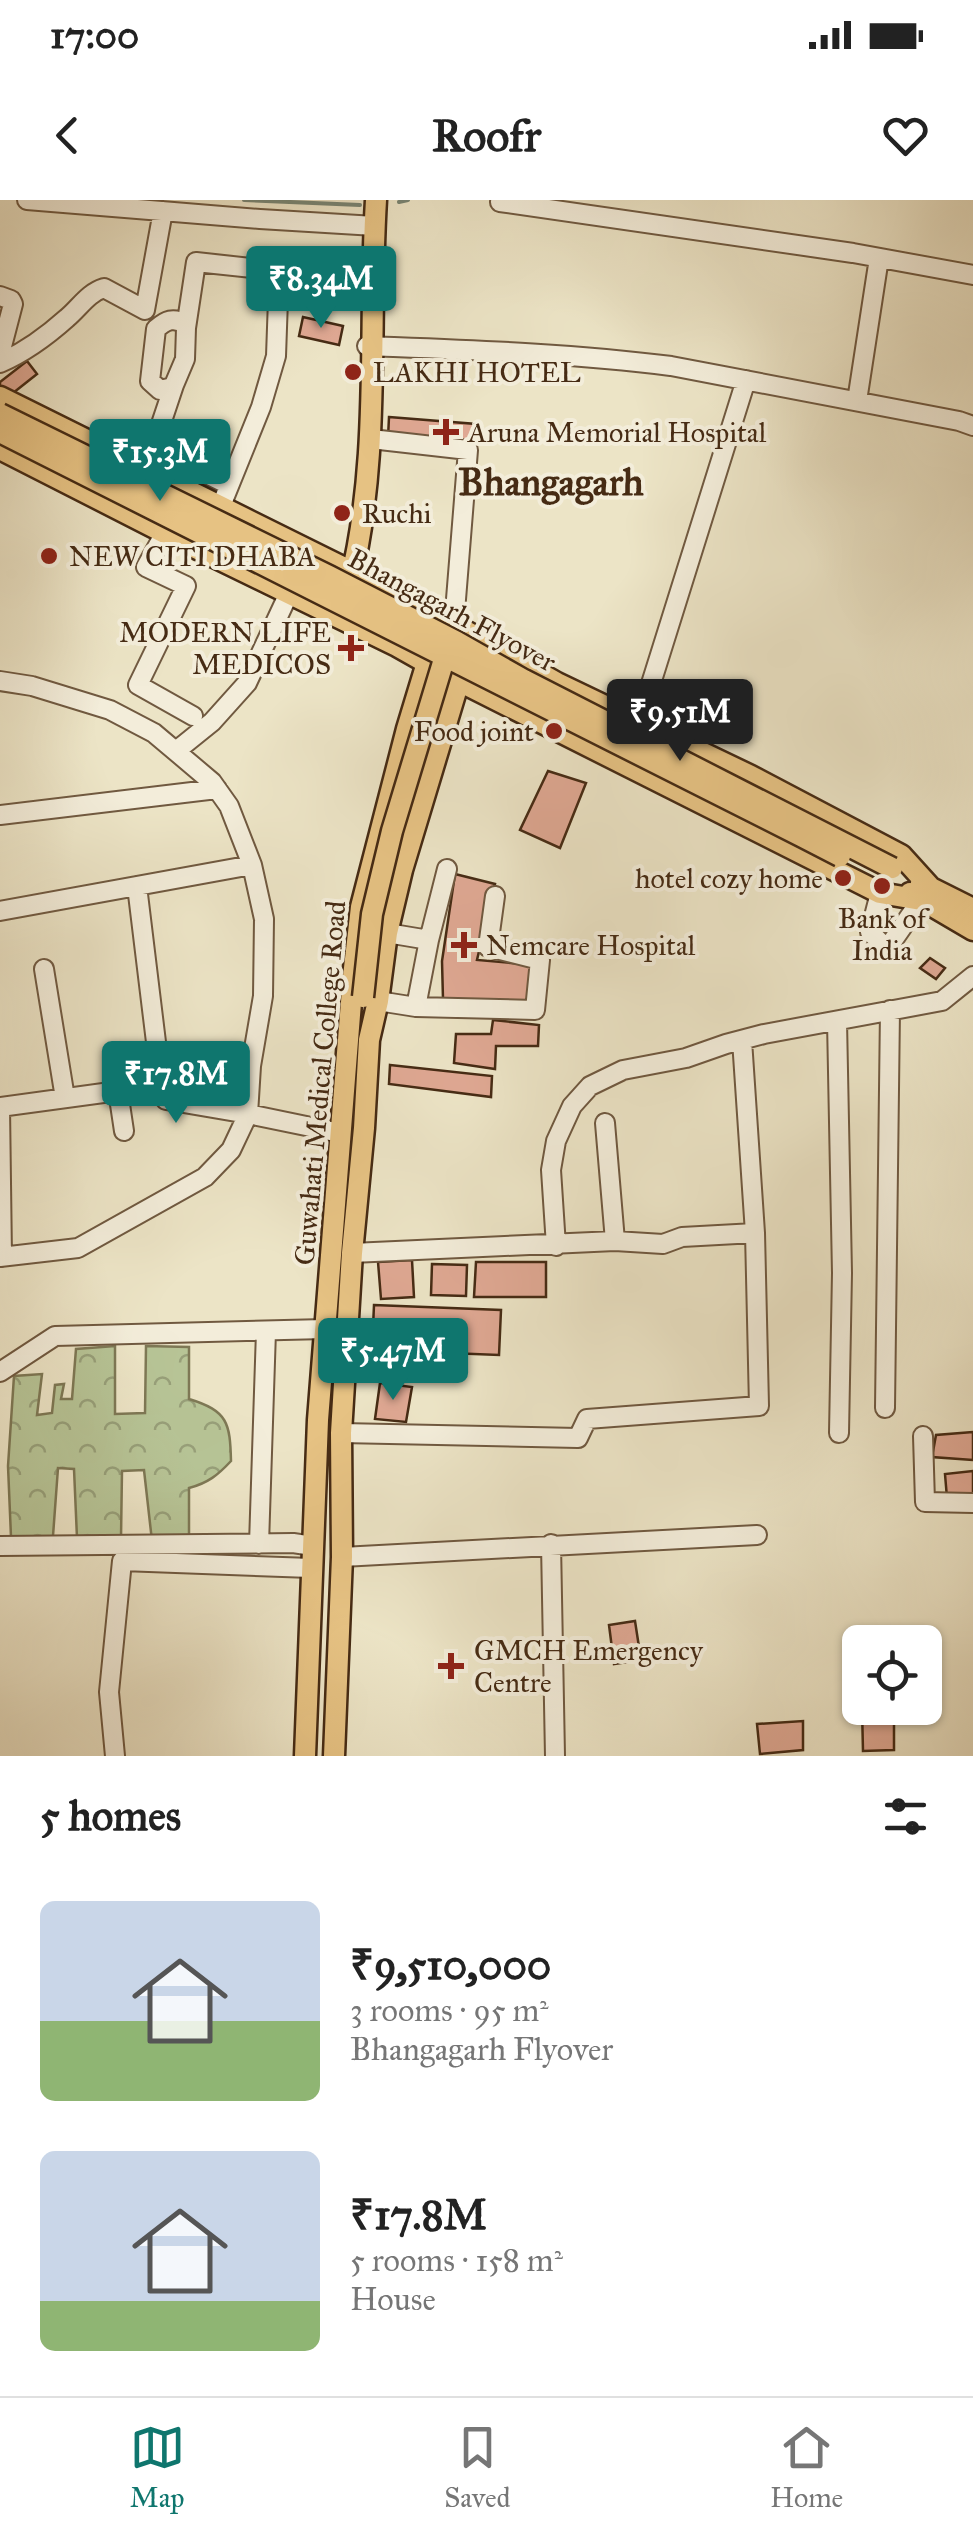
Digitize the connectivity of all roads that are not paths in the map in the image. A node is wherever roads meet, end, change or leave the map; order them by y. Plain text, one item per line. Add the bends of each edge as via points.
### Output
1 (27, 200) edge
2 (376, 200) edge
3 (500, 202) edge
4 (163, 212) junction
5 (374, 226) junction
6 (879, 258) junction
7 (973, 275) edge
8 (0, 296) edge
9 (186, 324) junction
10 (371, 342) junction
11 (0, 354) edge
12 (0, 364) edge
13 (746, 380) junction
14 (173, 387) junction
15 (0, 397) edge
16 (857, 401) junction
17 (0, 414) edge
18 (973, 426) edge
19 (0, 432) edge
20 (371, 439) junction
21 (0, 449) edge
22 (149, 457) junction
23 (225, 496) junction
24 (165, 534) junction
25 (347, 570) junction
26 (289, 593) junction
27 (334, 615) junction
28 (454, 624) junction
29 (510, 654) junction
30 (436, 659) junction
31 (460, 680) junction
32 (0, 682) edge
33 (492, 696) junction
34 (193, 716) dead end
35 (639, 722) junction
36 (176, 751) junction
37 (217, 788) junction
38 (0, 815) edge
39 (252, 865) junction
40 (446, 869) dead end
41 (888, 881) junction
42 (136, 886) junction
43 (926, 894) junction
44 (495, 896) dead end
45 (973, 910) edge
46 (0, 911) edge
47 (973, 930) edge
48 (387, 933) junction
49 (429, 940) junction
50 (44, 970) dead end
51 (973, 976) edge
52 (371, 999) junction
53 (416, 1006) junction
54 (890, 1010) junction
55 (837, 1021) junction
56 (359, 1033) junction
57 (742, 1040) junction
58 (65, 1098) junction
59 (248, 1114) junction
60 (605, 1123) dead end
61 (124, 1131) dead end
62 (340, 1133) junction
63 (755, 1233) junction
64 (615, 1242) junction
65 (556, 1246) junction
66 (352, 1253) junction
67 (1, 1257) edge
68 (325, 1329) junction
69 (266, 1331) junction
70 (0, 1372) edge
71 (885, 1408) dead end
72 (342, 1433) junction
73 (839, 1433) dead end
74 (923, 1436) dead end
75 (973, 1503) edge
76 (757, 1535) dead end
77 (259, 1544) junction
78 (551, 1544) junction
79 (0, 1546) edge
80 (313, 1546) junction
81 (342, 1556) junction
82 (311, 1568) junction
83 (115, 1756) edge
84 (305, 1756) edge
85 (334, 1756) edge
86 (555, 1756) edge

1 - 4 street
2 - 5 main road
3 - 6 street
4 - 5 street
4 - 12 street via 145,310 104,288
5 - 10 main road
6 - 7 street
6 - 16 street
8 - 11 street via 13,304
9 - 14 street via 185,359
9 - 14 street via 166,320 156,329 150,381 160,390
9 - 23 street via 196,262 278,271 276,356
10 - 13 street via 624,360
10 - 20 main road
10 - 25 main road
13 - 16 street
13 - 35 street
14 - 22 street
15 - 22 main road
16 - 18 street
17 - 41 main road, Bhangagarh Flyover, bridge via 457,642
19 - 30 main road, Bhangagarh Flyover, bridge
20 - 25 main road via 364,506
20 - 28 street via 468,450
21 - 24 main road
22 - 23 main road
23 - 25 main road
24 - 26 main road
24 - 34 street via 146,567 186,586 138,685
25 - 27 main road
25 - 28 main road
26 - 27 main road
26 - 36 street via 247,683
27 - 30 main road
28 - 29 main road
29 - 33 main road
29 - 35 main road
30 - 31 main road
30 - 41 main road, Bhangagarh Flyover, bridge
30 - 52 main road, bridge via 372,914
30 - 56 main road, Guwahati Medical College Road via 407,728 361,907
31 - 33 main road
31 - 48 main road, Guwahati Medical College Road
32 - 36 street via 110,710
33 - 41 main road
35 - 43 main road via 901,855
36 - 37 street
37 - 38 street
37 - 39 street
39 - 42 street
39 - 59 street via 264,918 263,996
40 - 49 street
41 - 43 main road, Bhangagarh Flyover
41 - 43 street via 870,932 888,948
42 - 46 street
42 - 59 street via 166,1100
43 - 45 main road
43 - 47 main road
44 - 53 street via 488,946 540,960 535,1010
48 - 49 street
48 - 52 main road, Guwahati Medical College Road
49 - 53 street
50 - 58 street
51 - 54 street via 942,1001
52 - 53 street
52 - 56 main road
54 - 55 street
54 - 71 street
55 - 57 street
55 - 73 street
56 - 62 main road, Guwahati Medical College Road
56 - 66 main road, Guwahati Medical College Road via 364,1128
57 - 63 street
57 - 65 street via 622,1070 590,1086 556,1141
58 - 61 street via 118,1091
58 - 67 street via 0,1107
59 - 62 street
59 - 67 street via 232,1150 205,1177 78,1248
60 - 64 street
62 - 68 main road, Guwahati Medical College Road
63 - 64 street via 663,1244
63 - 72 street via 759,1406 587,1419 578,1438
64 - 65 street
65 - 66 street
66 - 72 main road, Guwahati Medical College Road
68 - 69 street
68 - 80 main road, Guwahati Medical College Road
69 - 70 street via 56,1336
69 - 77 street
72 - 81 main road, Guwahati Medical College Road
74 - 75 street via 925,1502
76 - 78 street
77 - 79 street
77 - 80 street
78 - 81 street
78 - 86 street
80 - 82 main road, Guwahati Medical College Road
81 - 85 main road, Guwahati Medical College Road
82 - 83 street via 122,1562 108,1692
82 - 84 main road, Guwahati Medical College Road

